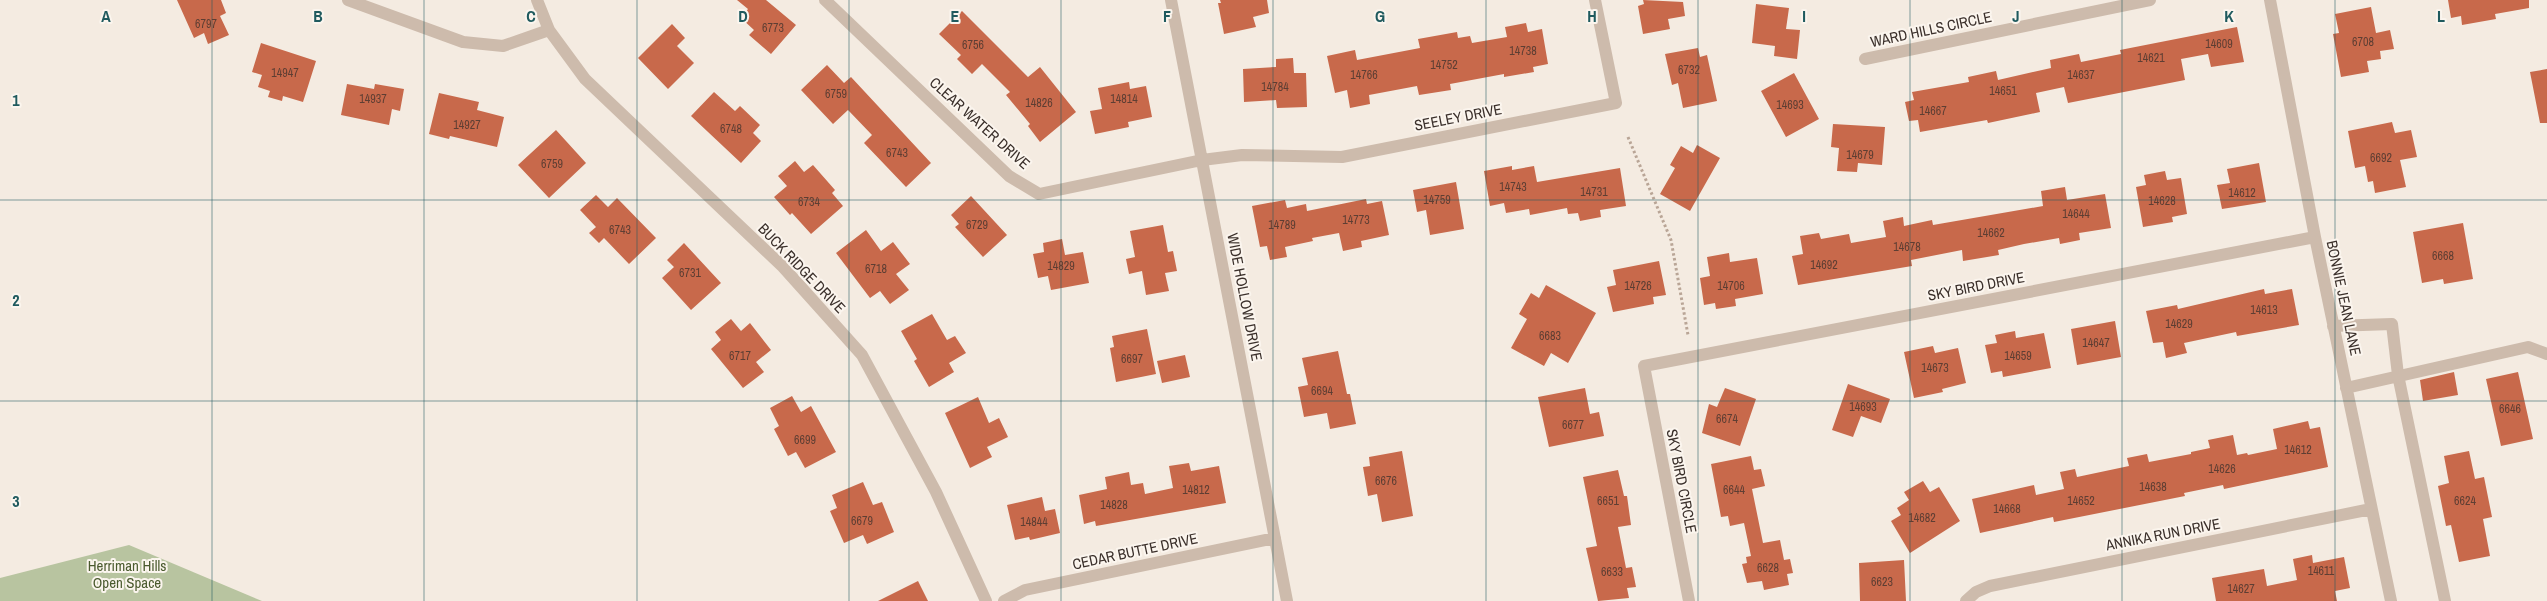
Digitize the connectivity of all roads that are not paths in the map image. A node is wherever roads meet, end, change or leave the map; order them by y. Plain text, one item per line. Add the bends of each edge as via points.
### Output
1 (348, 0) edge
2 (537, 0) edge
3 (825, 0) edge
4 (1171, 0) edge
5 (1595, 0) edge
6 (2150, 0) edge
7 (2270, 0) edge
8 (549, 30) junction
9 (1866, 59) dead end
10 (1202, 160) junction
11 (2314, 237) junction
12 (2333, 326) junction
13 (2547, 354) edge
14 (1644, 366) joint
15 (2398, 375) junction
16 (2346, 388) junction
17 (2371, 508) junction
18 (1275, 538) junction
19 (986, 601) edge
20 (1004, 601) edge
21 (1287, 601) edge
22 (1689, 601) edge
23 (1966, 601) edge
24 (2391, 601) edge
25 (2445, 601) edge

1 - 8 street via 463,42 503,46
2 - 8 street, BUCK RIDGE DRIVE
3 - 10 street, CLEAR WATER DRIVE via 1009,176 1039,194
4 - 10 street, WIDE HOLLOW DRIVE
5 - 10 street, SEELEY DRIVE via 1616,103 1342,157 1242,155
6 - 9 street, WARD HILLS CIRCLE
7 - 11 street, BONNIE JEAN LANE
8 - 19 street, BUCK RIDGE DRIVE via 585,79 783,267 862,355 936,492
10 - 18 street, WIDE HOLLOW DRIVE
11 - 12 street, BONNIE JEAN LANE
11 - 14 street, SKY BIRD DRIVE
12 - 15 street via 2392,324
12 - 16 street, BONNIE JEAN LANE
13 - 15 street via 2528,347
14 - 22 street, SKY BIRD CIRCLE
15 - 16 street
15 - 25 street
16 - 17 street, BONNIE JEAN LANE
17 - 23 street, ANNIKA RUN DRIVE via 1990,586
17 - 24 street, BONNIE JEAN LANE
18 - 20 street, CEDAR BUTTE DRIVE via 1025,590
18 - 21 street, WIDE HOLLOW DRIVE

